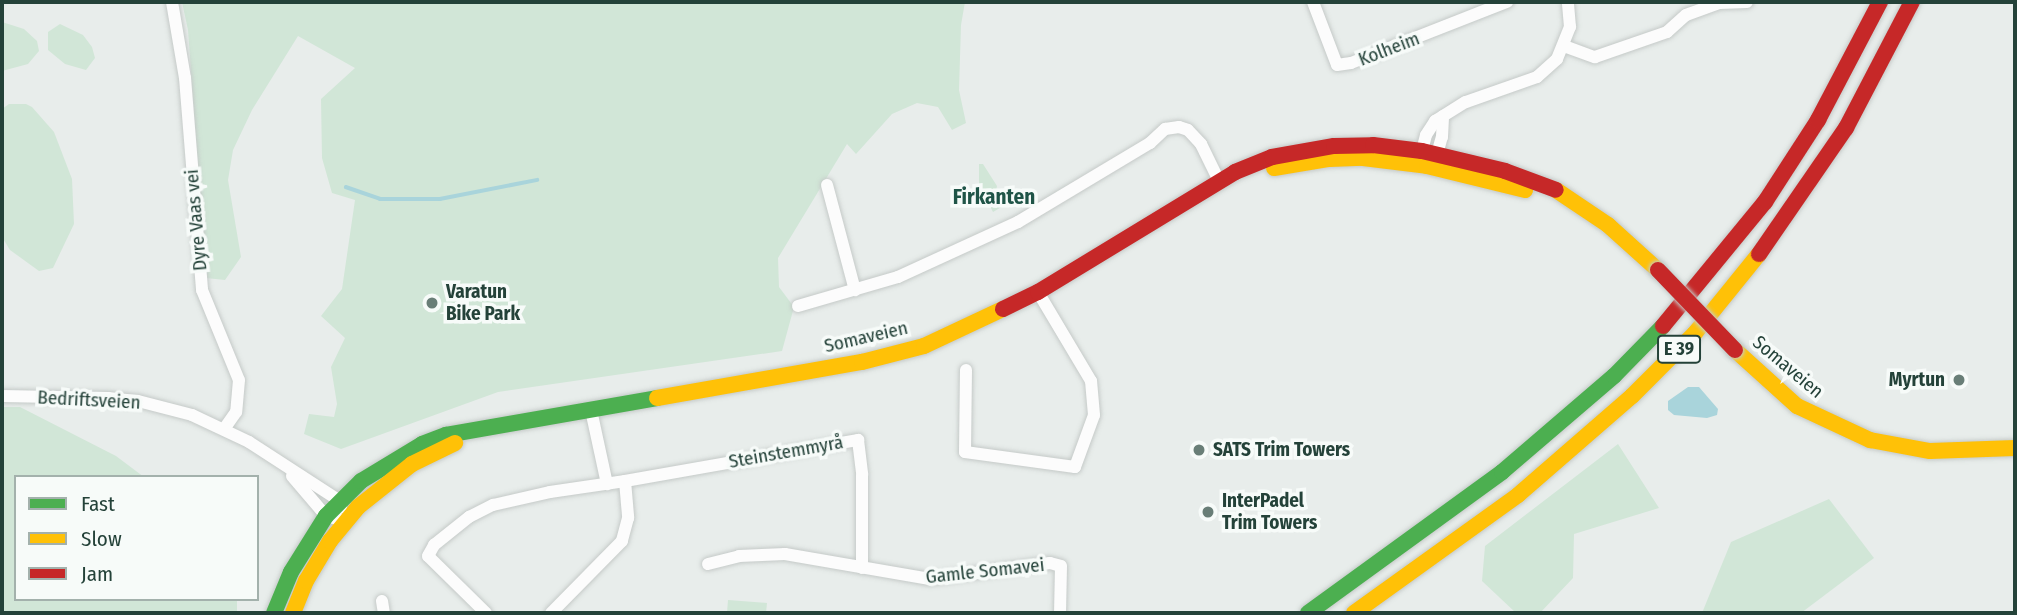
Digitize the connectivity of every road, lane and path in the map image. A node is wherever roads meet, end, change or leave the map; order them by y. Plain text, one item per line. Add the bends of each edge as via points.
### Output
1 (172, 2) edge
2 (1313, 2) edge
3 (1504, 2) edge
4 (1567, 2) edge
5 (1747, 2) edge
6 (1880, 2) edge
7 (1912, 2) edge
8 (1564, 46) junction
9 (1429, 157) junction
10 (1220, 183) junction
11 (827, 185) dead end
12 (855, 290) junction
13 (1038, 292) junction
14 (797, 306) dead end
15 (966, 370) dead end
16 (2, 396) edge
17 (591, 410) junction
18 (225, 428) junction
19 (484, 429) junction
20 (2015, 447) edge
21 (285, 468) junction
22 (625, 481) junction
23 (607, 484) junction
24 (340, 501) junction
25 (326, 516) junction
26 (345, 521) junction
27 (708, 564) dead end
28 (862, 568) junction
29 (274, 613) edge
30 (293, 613) edge
31 (486, 613) edge
32 (551, 613) edge
33 (1060, 613) edge
34 (1308, 613) edge
35 (1354, 613) edge

1 - 18 street, Dyre Vaas vei via 185,78 202,290 239,380 236,412
2 - 3 street, Kolheim via 1337,65 1363,59
4 - 8 street via 1570,27
5 - 8 street via 1718,3 1686,15 1667,32 1595,57
6 - 34 main road, E 39 via 1818,120 1765,202 1671,318 1614,376 1502,472
7 - 35 main road, E 39 via 1846,128 1816,174 1755,260 1695,333 1632,396 1518,495
8 - 9 street via 1537,77 1466,102 1443,116
9 - 10 main road, Somaveien via 1329,159
9 - 20 main road, Somaveien, bridge via 1535,181 1560,192 1608,225 1658,270 1797,406 1835,426 1870,440 1930,451
10 - 12 street via 1201,144 1188,130 1165,129 1018,222 898,277
10 - 13 main road, Somaveien
11 - 12 street
12 - 14 street
13 - 15 street via 1091,381 1094,415 1075,467 965,453
13 - 17 main road, Somaveien via 924,346 862,362
16 - 18 street, Bedriftsveien via 138,401
17 - 19 main road, Somaveien
17 - 23 street
18 - 21 street, Bedriftsveien
19 - 24 main road, Somaveien via 446,435 403,454
19 - 26 main road, Somaveien via 412,464
21 - 24 street, Bedriftsveien
21 - 25 street, Bedriftsveien
22 - 23 street, Steinstemmyrå
22 - 28 street, Steinstemmyrå via 855,439 860,446
22 - 32 street via 628,518 622,541
23 - 31 street, Steinstemmyrå via 494,505 460,523 435,545 428,556
24 - 25 main road, Somaveien
24 - 26 street
25 - 26 street
25 - 29 main road, Somaveien via 291,572
26 - 30 main road, Somaveien via 312,571
27 - 28 street, Gamle Somavei via 766,554
28 - 33 street, Gamle Somavei via 930,579 1050,563 1061,566

